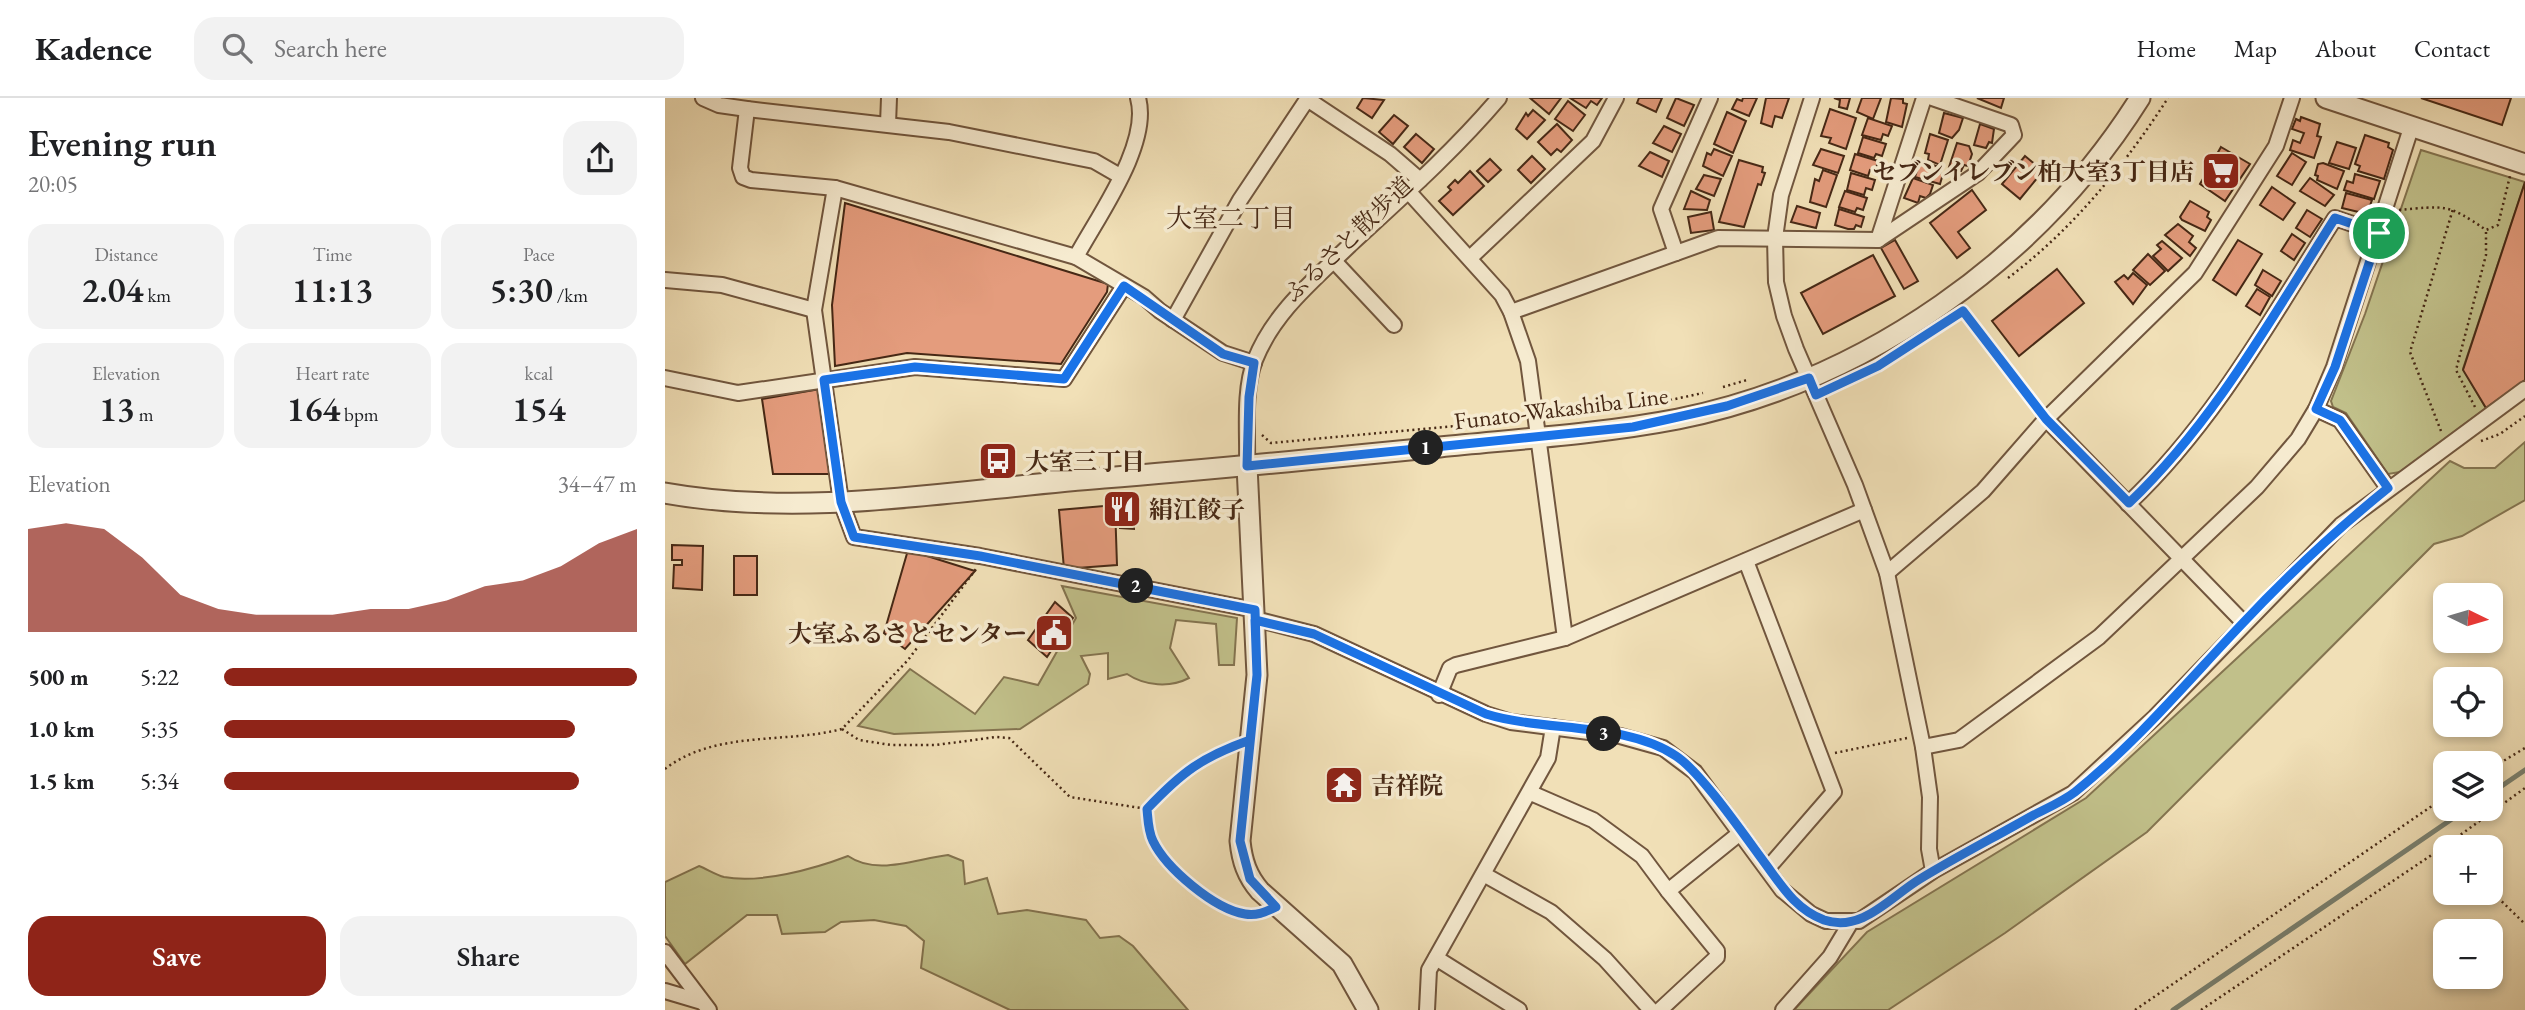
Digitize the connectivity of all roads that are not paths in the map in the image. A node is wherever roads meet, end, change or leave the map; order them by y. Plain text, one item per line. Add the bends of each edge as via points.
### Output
1 (703, 98) edge
2 (889, 98) edge
3 (1138, 98) edge
4 (1307, 98) edge
5 (1499, 98) edge
6 (1616, 98) edge
7 (1710, 98) edge
8 (1812, 98) edge
9 (1924, 98) edge
10 (1932, 98) edge
11 (2140, 98) edge
12 (2292, 98) edge
13 (2326, 98) edge
14 (747, 109) junction
15 (888, 124) junction
16 (2411, 128) junction
17 (2520, 163) edge
18 (1120, 176) junction
19 (1420, 180) junction
20 (835, 188) junction
21 (1408, 191) junction
22 (2379, 233) junction
23 (1775, 238) junction
24 (1878, 240) junction
25 (1677, 253) junction
26 (1076, 257) junction
27 (1470, 258) junction
28 (1334, 261) junction
29 (665, 280) edge
30 (1124, 286) junction
31 (814, 310) junction
32 (1511, 312) junction
33 (1173, 320) junction
34 (1394, 325) dead end
35 (1254, 363) junction
36 (665, 378) edge
37 (1809, 378) junction
38 (824, 380) junction
39 (2525, 389) edge
40 (2316, 409) junction
41 (2046, 419) junction
42 (1537, 437) junction
43 (1247, 466) junction
44 (2388, 488) junction
45 (665, 493) edge
46 (841, 502) junction
47 (2129, 503) junction
48 (1864, 510) junction
49 (2182, 559) junction
50 (1746, 561) junction
51 (1887, 573) junction
52 (1255, 615) junction
53 (2243, 622) junction
54 (1565, 638) junction
55 (1439, 695) junction
56 (1553, 727) junction
57 (1922, 741) junction
58 (1531, 793) junction
59 (1740, 833) junction
60 (1768, 868) junction
61 (1933, 871) junction
62 (1485, 875) junction
63 (1668, 891) junction
64 (1851, 922) junction
65 (665, 952) edge
66 (1436, 958) junction
67 (665, 991) edge
68 (705, 1006) edge
69 (1368, 1010) edge
70 (1427, 1010) edge
71 (1519, 1010) edge
72 (1651, 1010) edge
73 (1660, 1010) edge
74 (1783, 1010) edge

1 - 14 street
2 - 15 street
3 - 18 street via 1142,109 1136,147
4 - 19 street via 1390,153
4 - 33 street via 1240,200
5 - 19 street
6 - 27 street via 1593,141
7 - 25 street via 1661,209
8 - 23 street via 1781,195
9 - 24 street
10 - 24 street via 2011,125 2014,135 1978,173
11 - 37 street, Funato-Wakashiba Line via 2101,157 2015,245 1923,318
12 - 41 street via 2276,146 2195,272
13 - 16 street
14 - 15 street
14 - 20 street via 740,168 743,177
15 - 18 street via 1094,161
16 - 17 street
16 - 22 street
18 - 26 street
19 - 21 street
20 - 26 street
20 - 31 street
21 - 27 street
21 - 28 street
22 - 40 street via 2335,367
22 - 47 street via 2335,218 2215,407 2170,464
23 - 24 street
23 - 25 street via 1718,238
23 - 37 street via 1776,282 1784,316
25 - 32 street
26 - 30 street
27 - 32 street
28 - 34 street
28 - 35 street via 1287,307 1267,333
29 - 31 street via 722,285
30 - 33 street
30 - 38 street via 1064,379 915,367
31 - 38 street
32 - 42 street via 1528,361
33 - 35 street via 1223,354
35 - 43 street
36 - 38 street via 738,393
37 - 42 street, Funato-Wakashiba Line via 1682,418
37 - 48 street
38 - 46 street
39 - 44 street
40 - 44 street via 2340,420
40 - 49 street via 2279,463
41 - 47 street
41 - 51 street via 1983,491
42 - 43 street, Funato-Wakashiba Line
42 - 54 street
43 - 46 street, Funato-Wakashiba Line
43 - 52 street
44 - 53 street via 2341,526
45 - 46 street, Funato-Wakashiba Line via 740,503
46 - 52 street via 854,537 861,540 980,556
47 - 49 street
48 - 50 street
48 - 51 street
49 - 53 street
49 - 57 street via 2099,637 1959,740
50 - 54 street
50 - 60 street via 1834,792
51 - 57 street
52 - 55 street via 1314,634
52 - 69 street via 1257,675 1242,858 1250,879 1276,907 1342,964
53 - 61 street via 2155,716 2073,793
54 - 55 street via 1456,665
55 - 56 street via 1511,722
56 - 58 street via 1548,758
56 - 59 street via 1621,736 1663,748 1695,772
57 - 61 street
58 - 62 street
58 - 63 street via 1593,820 1642,856
59 - 60 street
59 - 63 street
60 - 64 street via 1781,890 1811,914
61 - 64 street
62 - 66 street
62 - 72 street via 1552,912 1605,959
63 - 73 street via 1717,951 1717,957
64 - 74 street via 1830,957
65 - 68 street
66 - 70 street via 1429,970
66 - 71 street
67 - 68 street

